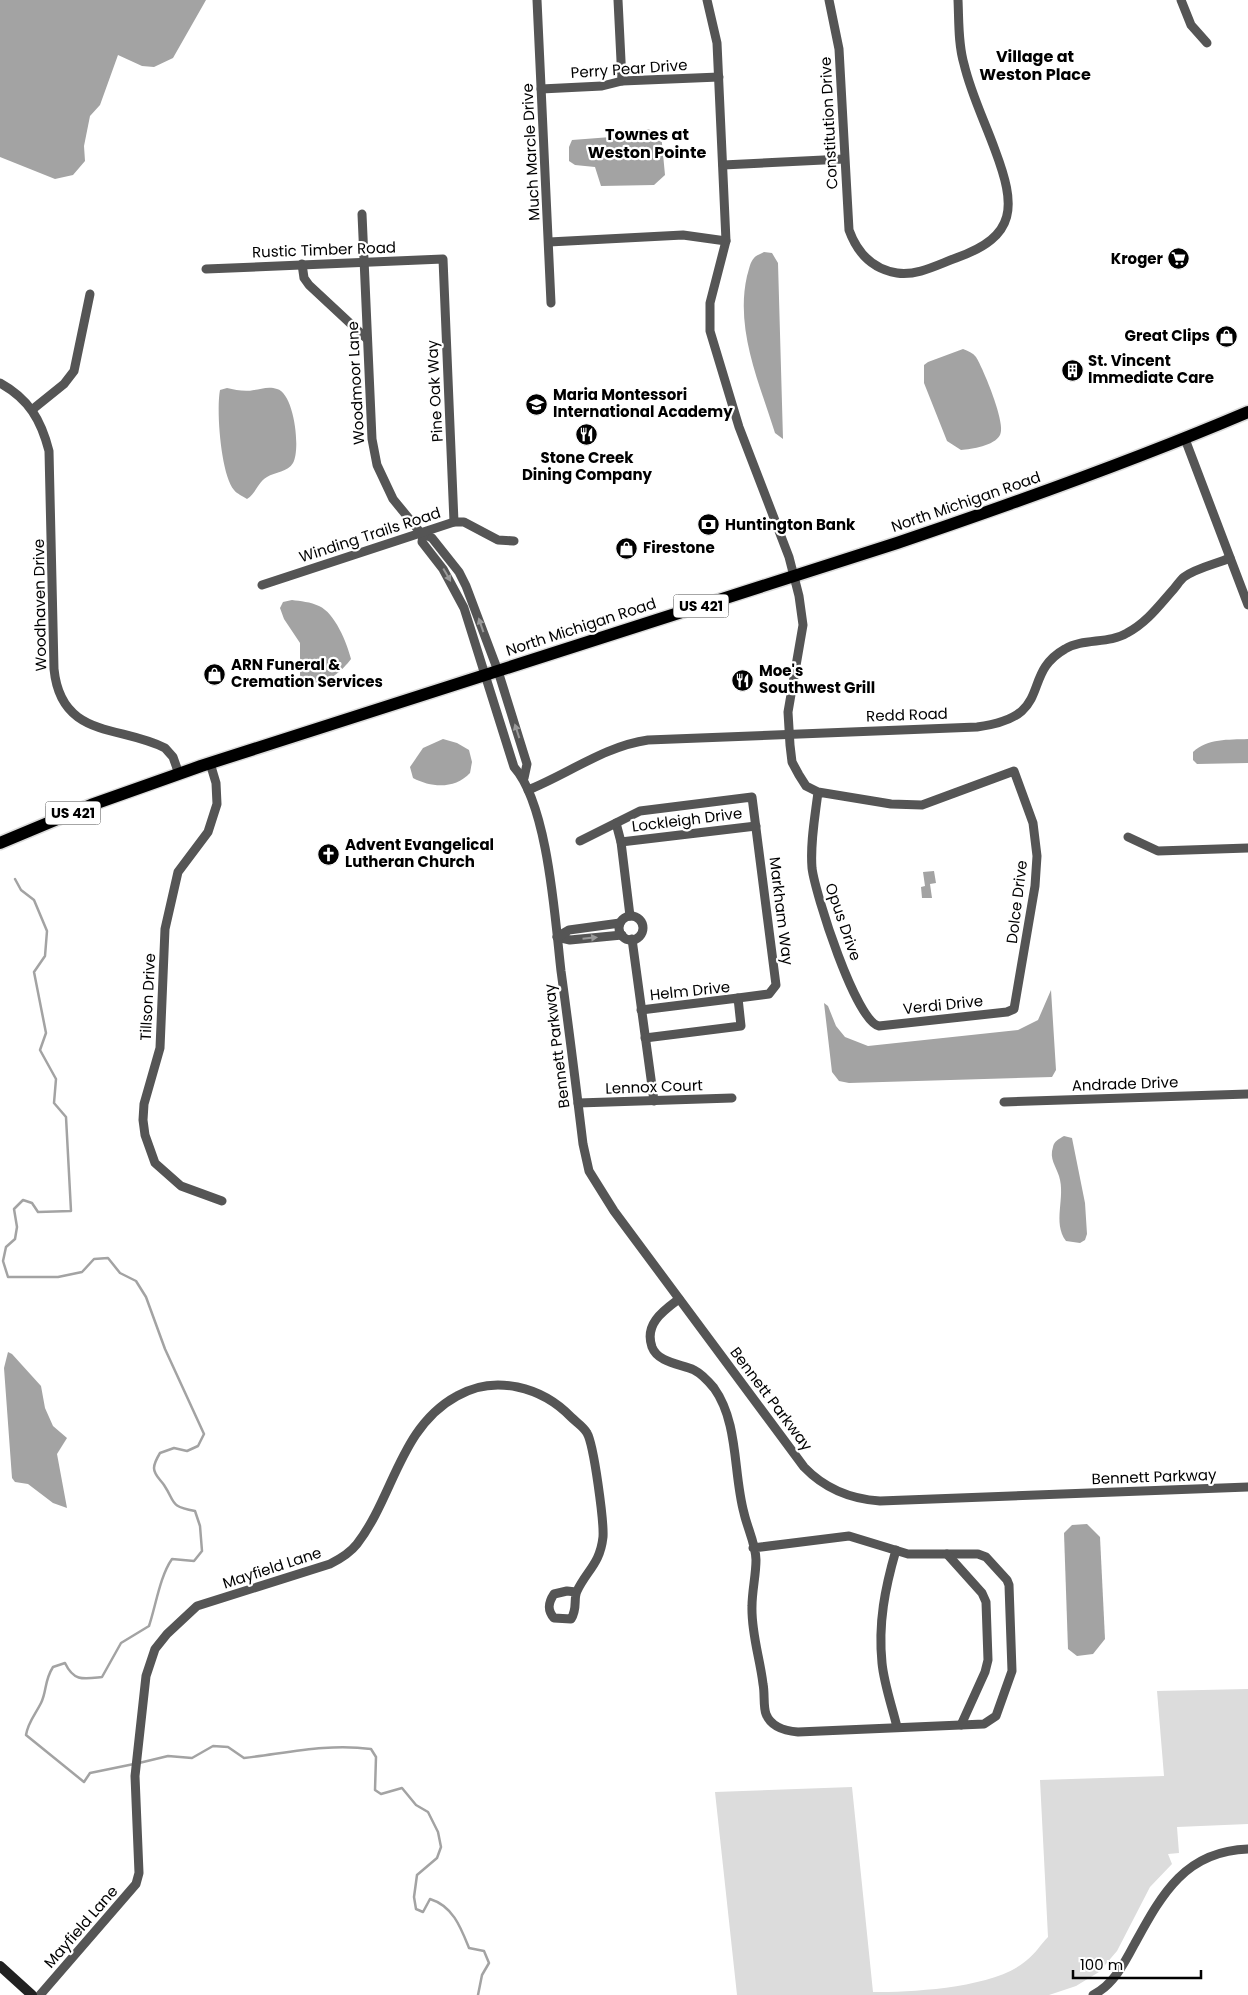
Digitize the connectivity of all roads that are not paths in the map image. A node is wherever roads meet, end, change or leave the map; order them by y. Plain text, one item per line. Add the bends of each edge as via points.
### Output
1 (537, 0) edge
2 (618, 0) edge
3 (707, 0) edge
4 (829, 0) edge
5 (958, 0) edge
6 (1181, 0) edge
7 (1207, 43) dead end
8 (719, 77) junction
9 (622, 81) junction
10 (541, 89) junction
11 (844, 160) junction
12 (723, 165) junction
13 (362, 214) dead end
14 (726, 241) junction
15 (549, 242) junction
16 (443, 258) joint
17 (364, 262) junction
18 (302, 264) junction
19 (206, 269) dead end
20 (90, 294) dead end
21 (551, 303) dead end
22 (367, 339) junction
23 (0, 383) edge
24 (33, 409) junction
25 (1248, 412) edge
26 (1185, 439) junction
27 (454, 522) junction
28 (421, 533) junction
29 (514, 541) dead end
30 (1230, 558) junction
31 (794, 576) junction
32 (262, 585) dead end
33 (1248, 604) edge
34 (498, 671) junction
35 (485, 674) junction
36 (789, 734) junction
37 (210, 763) junction
38 (178, 774) junction
39 (524, 778) junction
40 (528, 790) junction
41 (818, 792) junction
42 (752, 797) joint
43 (616, 823) junction
44 (756, 826) junction
45 (1128, 837) dead end
46 (580, 841) dead end
47 (621, 842) junction
48 (0, 844) edge
49 (1248, 848) edge
50 (630, 916) junction
51 (620, 923) junction
52 (622, 935) junction
53 (557, 937) junction
54 (632, 939) junction
55 (738, 998) junction
56 (1014, 1009) joint
57 (641, 1010) junction
58 (874, 1024) joint
59 (645, 1038) junction
60 (1248, 1094) edge
61 (732, 1098) dead end
62 (654, 1101) junction
63 (1004, 1102) dead end
64 (578, 1103) junction
65 (222, 1201) dead end
66 (679, 1299) junction
67 (1248, 1487) edge
68 (753, 1548) junction
69 (896, 1550) junction
70 (947, 1554) junction
71 (576, 1592) dead end
72 (961, 1725) junction
73 (897, 1727) junction
74 (1248, 1849) edge
75 (0, 1966) edge
76 (32, 1995) edge
77 (40, 1995) edge
78 (1093, 1995) edge

1 - 10 street, Much Marcle Drive
2 - 9 street
3 - 8 street via 717,42
4 - 11 street, Constitution Drive via 839,49
5 - 11 street, Constitution Drive via 963,64 1008,186 1009,204 1004,223 993,239 976,251 913,273 884,269 868,260 855,245 847,222
6 - 7 street via 1191,25
8 - 9 street, Perry Pear Drive
8 - 12 street
9 - 10 street, Perry Pear Drive via 607,86
10 - 15 street, Much Marcle Drive
11 - 12 street
12 - 14 street
13 - 17 street, Woodmoor Lane
14 - 15 street via 683,235
14 - 31 street via 710,303 710,331 739,427
15 - 21 street, Much Marcle Drive
16 - 17 street, Rustic Timber Road
16 - 27 street, Pine Oak Way
17 - 18 street, Rustic Timber Road
17 - 22 street, Woodmoor Lane
18 - 19 street, Rustic Timber Road
18 - 22 street via 309,286
20 - 24 street via 74,371 64,384
22 - 28 street, Woodmoor Lane via 372,439 377,465 393,499
23 - 24 street, Woodhaven Drive
24 - 38 street, Woodhaven Drive via 44,431 50,465 54,669 58,689 70,709 86,722 165,748
25 - 26 main road, North Michigan Road / US 421
26 - 30 street
26 - 31 main road, North Michigan Road / US 421 via 993,510
27 - 28 street, Winding Trails Road
27 - 29 street, Winding Trails Road via 464,522 498,540
28 - 32 street, Winding Trails Road
34 -> 28 street, Woodmoor Lane via 459,572 432,538
28 -> 35 street, Woodmoor Lane via 422,542 444,569 464,608
30 - 33 street
30 - 36 street, Redd Road via 1184,577 1144,622 1125,634 1065,648 1047,664 1031,702 1006,722
31 - 34 main road, North Michigan Road / US 421
31 - 36 street via 803,625 791,691
34 - 35 main road, North Michigan Road / US 421
39 -> 34 street, Bennett Parkway via 527,764
35 - 37 main road, North Michigan Road / US 421
35 - 39 street, Bennett Parkway via 514,767
36 - 40 street, Redd Road via 636,742 616,748
36 - 41 street via 792,762 806,786
37 - 38 main road, North Michigan Road / US 421
37 - 65 street, Tillson Drive via 216,783 217,804 208,832 178,872 165,929 160,1048 144,1104 143,1120 154,1163 181,1186
38 - 48 main road, North Michigan Road / US 421
39 - 40 street, Bennett Parkway
40 - 53 street, Bennett Parkway via 546,854
41 - 56 street, Dolce Drive via 891,804 922,804 1014,771 1033,823 1037,856
41 - 58 street, Opus Drive via 812,867 820,904 859,1006
42 - 43 street, Lockleigh Drive via 640,811
42 - 44 street, Markham Way
43 - 46 street, Lockleigh Drive
43 - 47 street
44 - 47 street, Lockleigh Drive
44 - 55 street, Markham Way via 776,986 770,994
45 - 49 street via 1158,851
47 - 50 street
50 - 51 street
50 - 54 street via 640,920 643,926 641,934
51 - 52 street
51 - 53 street via 569,930
53 -> 52 street via 570,940
52 - 54 street
53 - 64 street, Bennett Parkway
54 - 57 street
55 - 57 street, Helm Drive
55 - 59 street, Helm Drive via 741,1026
56 - 58 street, Verdi Drive via 879,1026
57 - 59 street
59 - 62 street
60 - 63 street, Andrade Drive
61 - 62 street, Lennox Court
62 - 64 street, Lennox Court
64 - 66 street, Bennett Parkway via 582,1144 589,1171 614,1211
66 - 67 street, Bennett Parkway via 804,1467 830,1488 855,1498 880,1501
66 - 68 street via 658,1315 652,1326 652,1346 661,1358 696,1371 721,1400 727,1414 738,1491
68 - 69 street via 849,1536
68 - 73 street via 756,1558 752,1606 755,1647 762,1672 766,1714 771,1722 788,1731 798,1732
69 - 70 street via 908,1554
69 - 73 street via 881,1618 882,1664
70 - 72 street via 986,1602 988,1660
70 - 72 street via 986,1557 1010,1585 1012,1671 996,1716 984,1724
71 - 77 street, Mayfield Lane via 597,1561 603,1536 592,1446 586,1431 562,1407 528,1388 490,1386 458,1395 428,1416 401,1458 357,1545 346,1555 330,1564 197,1606 155,1649 146,1676 135,1776 139,1873 136,1884
72 - 73 street
74 - 78 street via 1233,1850 1200,1861 1178,1878 1159,1898 1120,1971
75 - 76 main road

